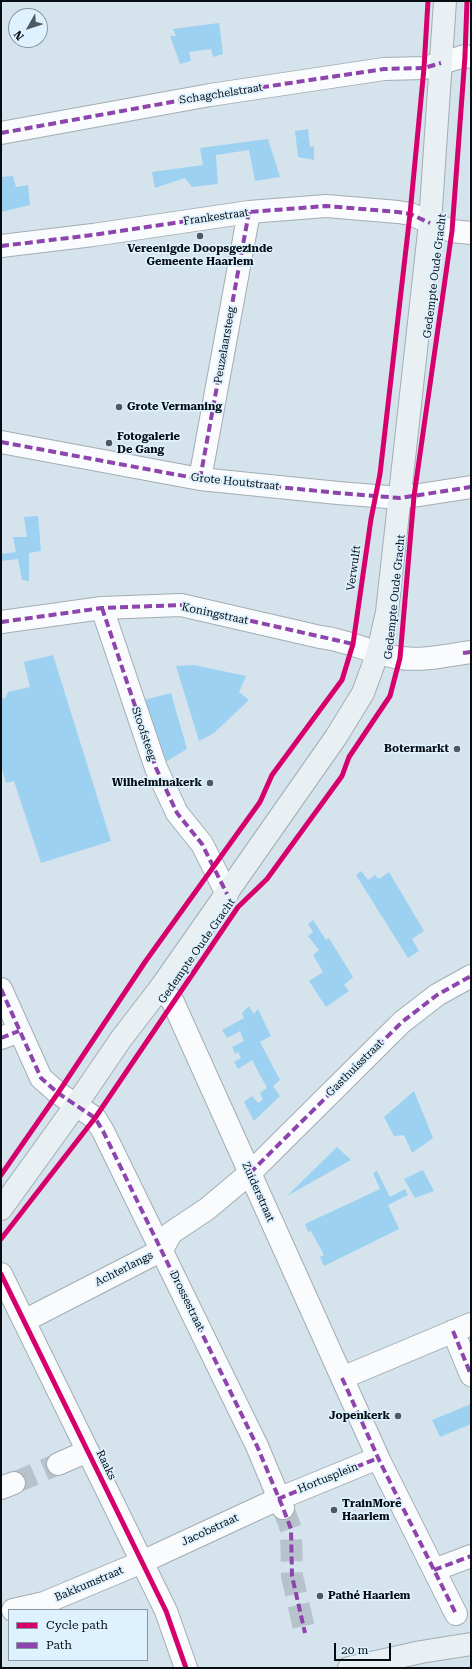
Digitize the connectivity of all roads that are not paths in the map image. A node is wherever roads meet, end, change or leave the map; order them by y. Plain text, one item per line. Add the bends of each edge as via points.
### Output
1 (445, 1) edge
2 (471, 57) edge
3 (441, 63) junction
4 (1, 133) edge
5 (249, 212) junction
6 (430, 223) junction
7 (471, 233) edge
8 (1, 246) edge
9 (1, 442) edge
10 (200, 479) junction
11 (471, 486) edge
12 (400, 498) junction
13 (102, 608) junction
14 (1, 622) edge
15 (378, 652) junction
16 (468, 657) edge
17 (227, 894) junction
18 (471, 976) edge
19 (161, 988) junction
20 (1, 989) edge
21 (10, 1035) edge
22 (76, 1105) junction
23 (250, 1173) junction
24 (1, 1209) edge
25 (162, 1250) junction
26 (1, 1274) edge
27 (24, 1321) junction
28 (462, 1327) edge
29 (471, 1375) edge
30 (342, 1378) junction
31 (88, 1451) junction
32 (379, 1460) junction
33 (58, 1464) tunnel mouth
34 (280, 1503) junction
35 (471, 1556) edge
36 (142, 1562) junction
37 (434, 1570) junction
38 (17, 1609) edge
39 (456, 1614) dead end
40 (471, 1644) edge
41 (186, 1668) edge
42 (349, 1668) edge

1 - 3 street, Gedempte Oude Gracht
2 - 3 street, Schagchelstraat via 465,56
3 - 4 street, Schagchelstraat via 424,68 384,69 217,94
3 - 6 street, Gedempte Oude Gracht
5 - 6 street, Frankestraat via 326,206 398,212 410,214
5 - 8 street, Frankestraat
5 - 10 street, Peuzelaarsteeg
6 - 7 street, Frankestraat via 456,232
6 - 12 street, Gedempte Oude Gracht
9 - 10 street, Grote Houtstraat
10 - 12 street, Grote Houtstraat
11 - 12 street, Grote Houtstraat
12 - 15 street via 387,612
13 - 14 street, Koningstraat
13 - 15 street, Koningstraat via 181,605
13 - 17 street, Stoofsteeg via 156,768 177,813 202,844
15 - 16 street, Koningstraat via 400,658 417,659
15 - 17 street, Gedempte Oude Gracht via 363,693 336,738
17 - 19 street, Gedempte Oude Gracht
18 - 23 street, Gasthuisstraat via 437,995 402,1022
19 - 22 street, Gedempte Oude Gracht via 121,1039
19 - 23 street, Zuiderstraat via 173,1002
20 - 21 street, Drossestraat
21 - 22 street, Drossestraat via 41,1078
22 - 24 street, Gedempte Oude Gracht
22 - 25 street, Drossestraat via 96,1118
23 - 25 street, Achterlangs via 207,1209 171,1233
23 - 30 street, Zuiderstraat
25 - 27 street, Achterlangs
25 - 34 street, Drossestraat via 257,1446
26 - 27 street, Raaks
27 - 31 street, Raaks
28 - 29 street
28 - 30 street
30 - 32 street, Zuiderstraat
31 - 33 street
31 - 36 street, Raaks
32 - 34 street, Hortusplein
32 - 37 street
34 - 36 street, Jacobstraat
35 - 37 street
36 - 38 street, Bakkumstraat via 44,1603
36 - 41 street, Raaks via 166,1611
37 - 39 street
40 - 42 street via 419,1652

